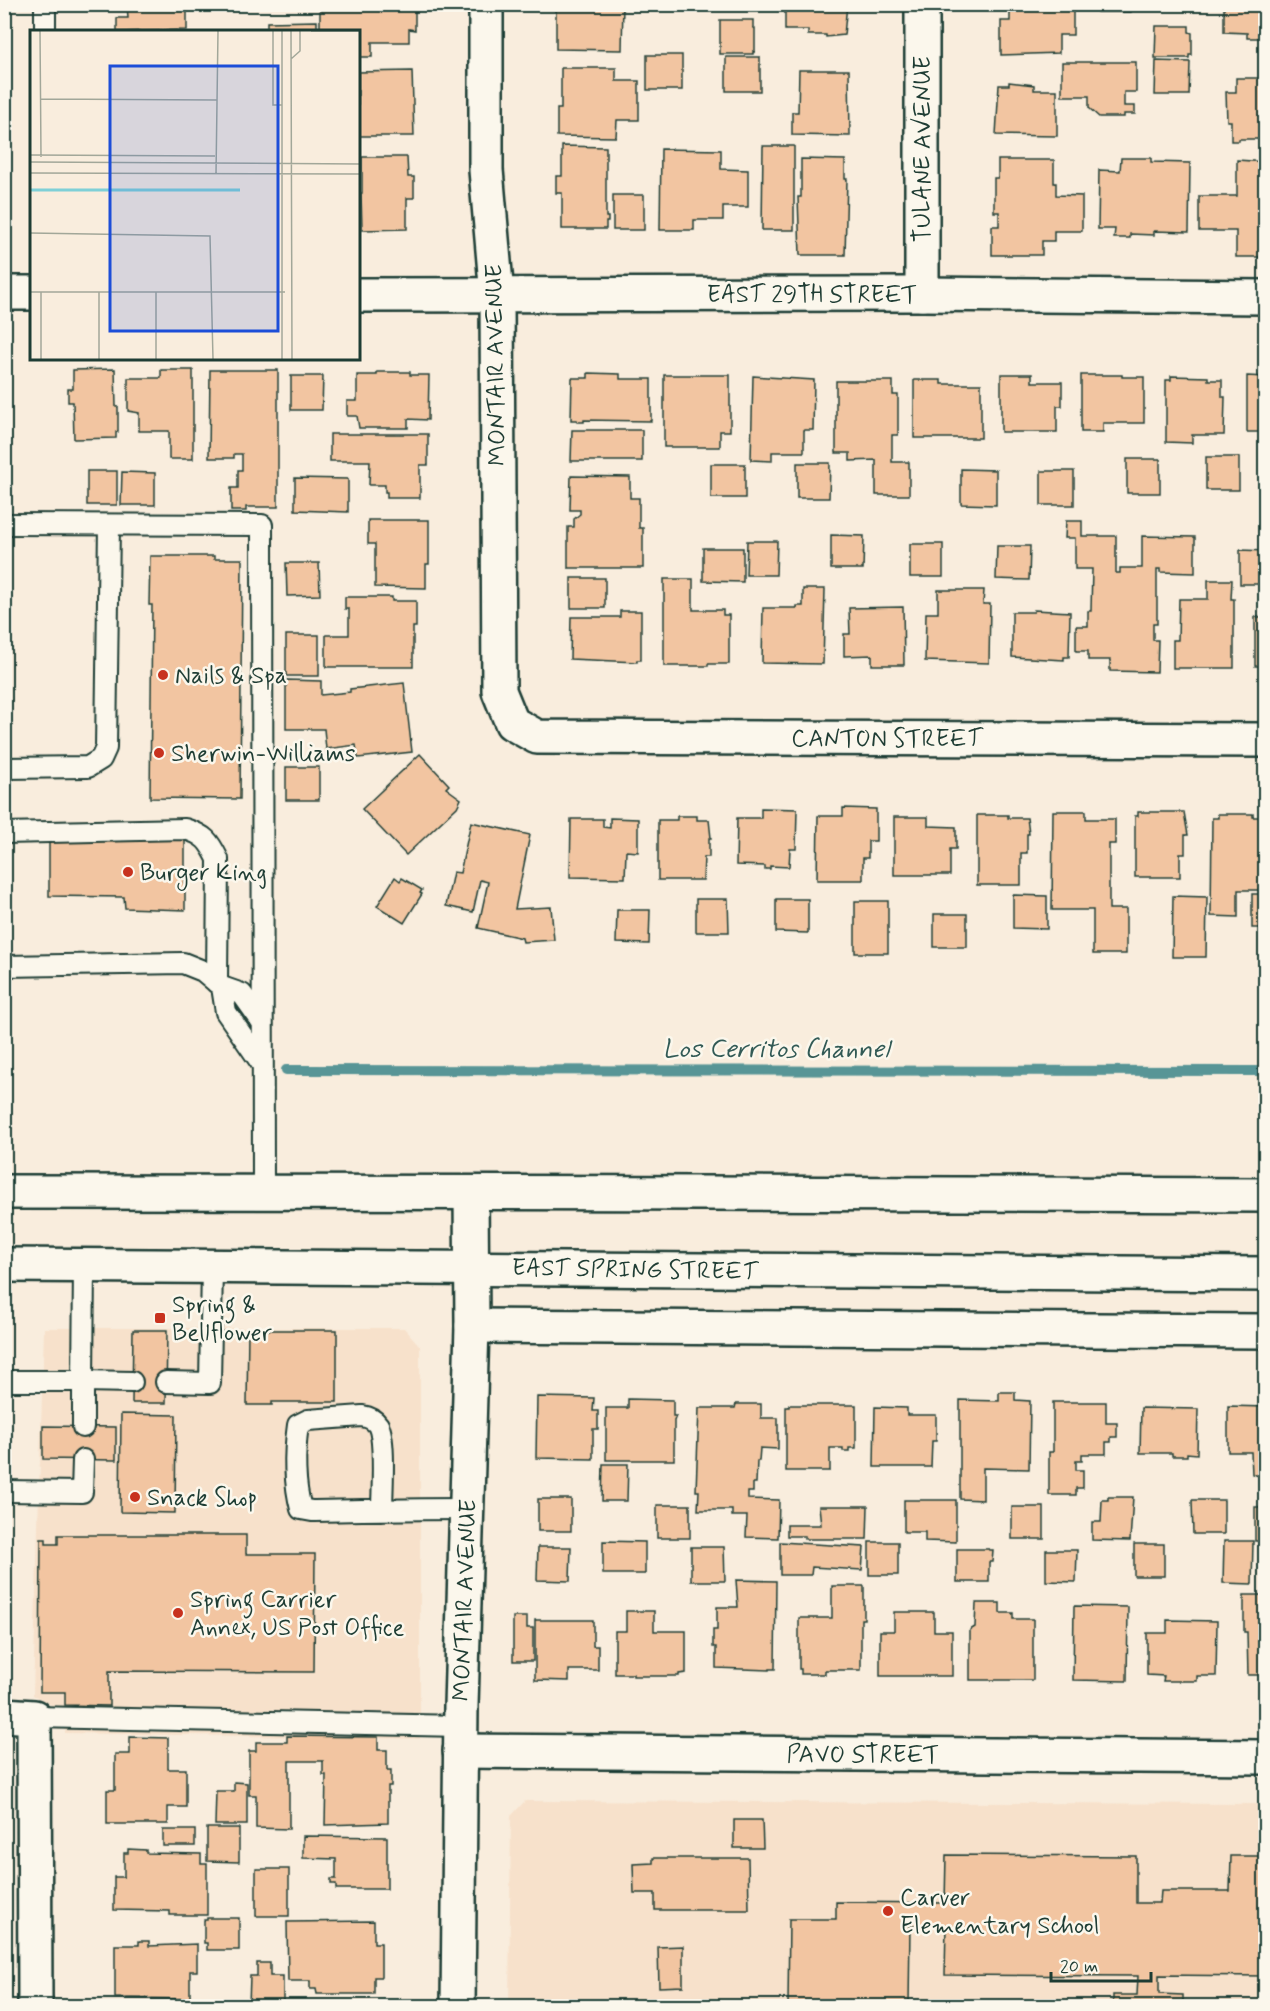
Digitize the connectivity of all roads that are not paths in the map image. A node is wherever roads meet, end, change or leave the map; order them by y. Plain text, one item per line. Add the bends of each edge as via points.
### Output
1 (45, 4) edge
2 (486, 4) edge
3 (922, 4) edge
4 (45, 30) edge
5 (4, 293) edge
6 (30, 293) edge
7 (922, 294) junction
8 (360, 295) edge
9 (496, 296) junction
10 (1266, 297) edge
11 (4, 524) edge
12 (109, 525) junction
13 (512, 723) joint
14 (1266, 740) edge
15 (4, 768) edge
16 (4, 832) edge
17 (4, 966) edge
18 (220, 985) junction
19 (262, 1022) junction
20 (262, 1064) junction
21 (4, 1192) edge
22 (263, 1193) junction
23 (471, 1193) junction
24 (1266, 1195) edge
25 (4, 1265) edge
26 (84, 1265) junction
27 (212, 1266) junction
28 (471, 1267) junction
29 (1266, 1274) edge
30 (472, 1326) junction
31 (1266, 1331) edge
32 (4, 1381) edge
33 (83, 1381) junction
34 (132, 1382) dead end
35 (166, 1382) dead end
36 (83, 1427) dead end
37 (83, 1460) dead end
38 (4, 1491) edge
39 (467, 1509) junction
40 (382, 1510) junction
41 (19, 1716) edge
42 (460, 1739) junction
43 (1266, 1757) edge
44 (35, 2007) edge
45 (458, 2007) edge

1 - 4 lane
2 - 9 street, MONTAIR AVENUE via 486,170
3 - 7 street, TULANE AVENUE
5 - 6 street
7 - 9 street, EAST 29TH STREET
7 - 10 street, EAST 29TH STREET
8 - 9 street, EAST 29TH STREET
9 - 13 street, MONTAIR AVENUE via 499,692
11 - 12 lane
12 - 15 lane via 106,748 101,759 88,767
12 - 19 lane via 262,525
13 - 14 street, CANTON STREET via 537,737
16 - 18 lane via 185,829 200,833 218,859
17 - 18 lane via 183,963 203,971
18 - 19 lane via 242,994
18 - 20 lane via 226,1012
19 - 20 lane
20 - 22 lane
21 - 22 street
22 - 23 street
23 - 24 street
23 - 28 street, MONTAIR AVENUE
25 - 26 street, EAST SPRING STREET
26 - 27 street, EAST SPRING STREET
26 - 33 lane
27 - 28 street, EAST SPRING STREET
27 - 35 lane via 210,1383
28 - 29 street, EAST SPRING STREET
28 - 30 street, MONTAIR AVENUE
30 - 31 street
30 - 39 street, MONTAIR AVENUE
32 - 33 lane
33 - 34 lane
33 - 36 lane
37 - 38 lane via 82,1492
39 - 40 lane
39 - 42 street, MONTAIR AVENUE
40 - 40 lane via 301,1509 296,1490 298,1425 308,1420 371,1417 381,1438
41 - 42 lane
41 - 44 street
42 - 43 street, PAVO STREET
42 - 45 street, MONTAIR AVENUE

